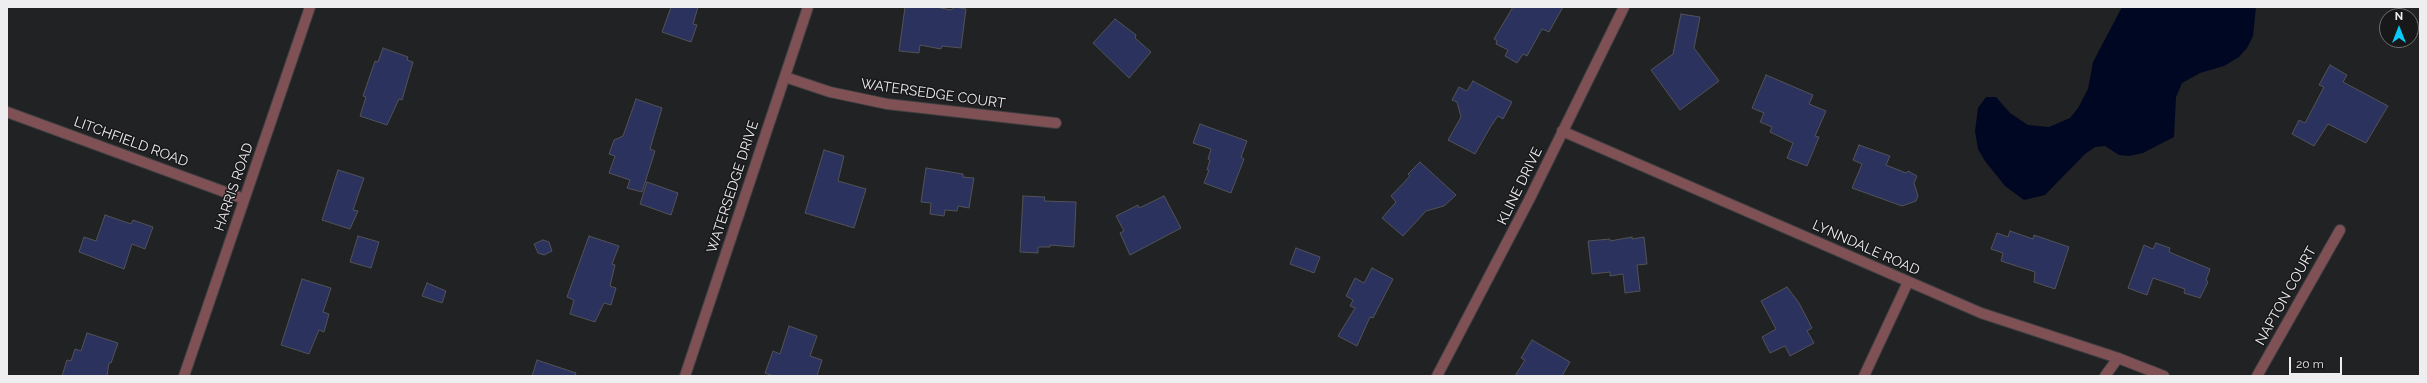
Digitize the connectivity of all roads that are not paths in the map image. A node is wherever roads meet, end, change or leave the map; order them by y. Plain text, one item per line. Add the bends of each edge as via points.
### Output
1 (310, 7) edge
2 (808, 7) edge
3 (1624, 7) edge
4 (785, 77) junction
5 (7, 112) edge
6 (1056, 123) dead end
7 (1562, 131) junction
8 (244, 199) junction
9 (2340, 230) dead end
10 (1908, 282) junction
11 (2118, 358) junction
12 (184, 376) edge
13 (685, 376) edge
14 (1437, 376) edge
15 (1864, 376) edge
16 (2105, 376) edge
17 (2164, 376) edge
18 (2257, 376) edge

1 - 8 street, HARRIS ROAD
2 - 4 street, WATERSEDGE DRIVE
3 - 7 street, KLINE DRIVE
4 - 6 street, WATERSEDGE COURT via 830,92 887,104
4 - 13 street, WATERSEDGE DRIVE
5 - 8 street, LITCHFIELD ROAD
7 - 10 street, LYNNDALE ROAD
7 - 14 street, KLINE DRIVE
8 - 12 street, HARRIS ROAD
9 - 18 street, NAPTON COURT
10 - 11 street, LYNNDALE ROAD via 1981,313
10 - 15 street
11 - 16 street
11 - 17 street, LYNNDALE ROAD

